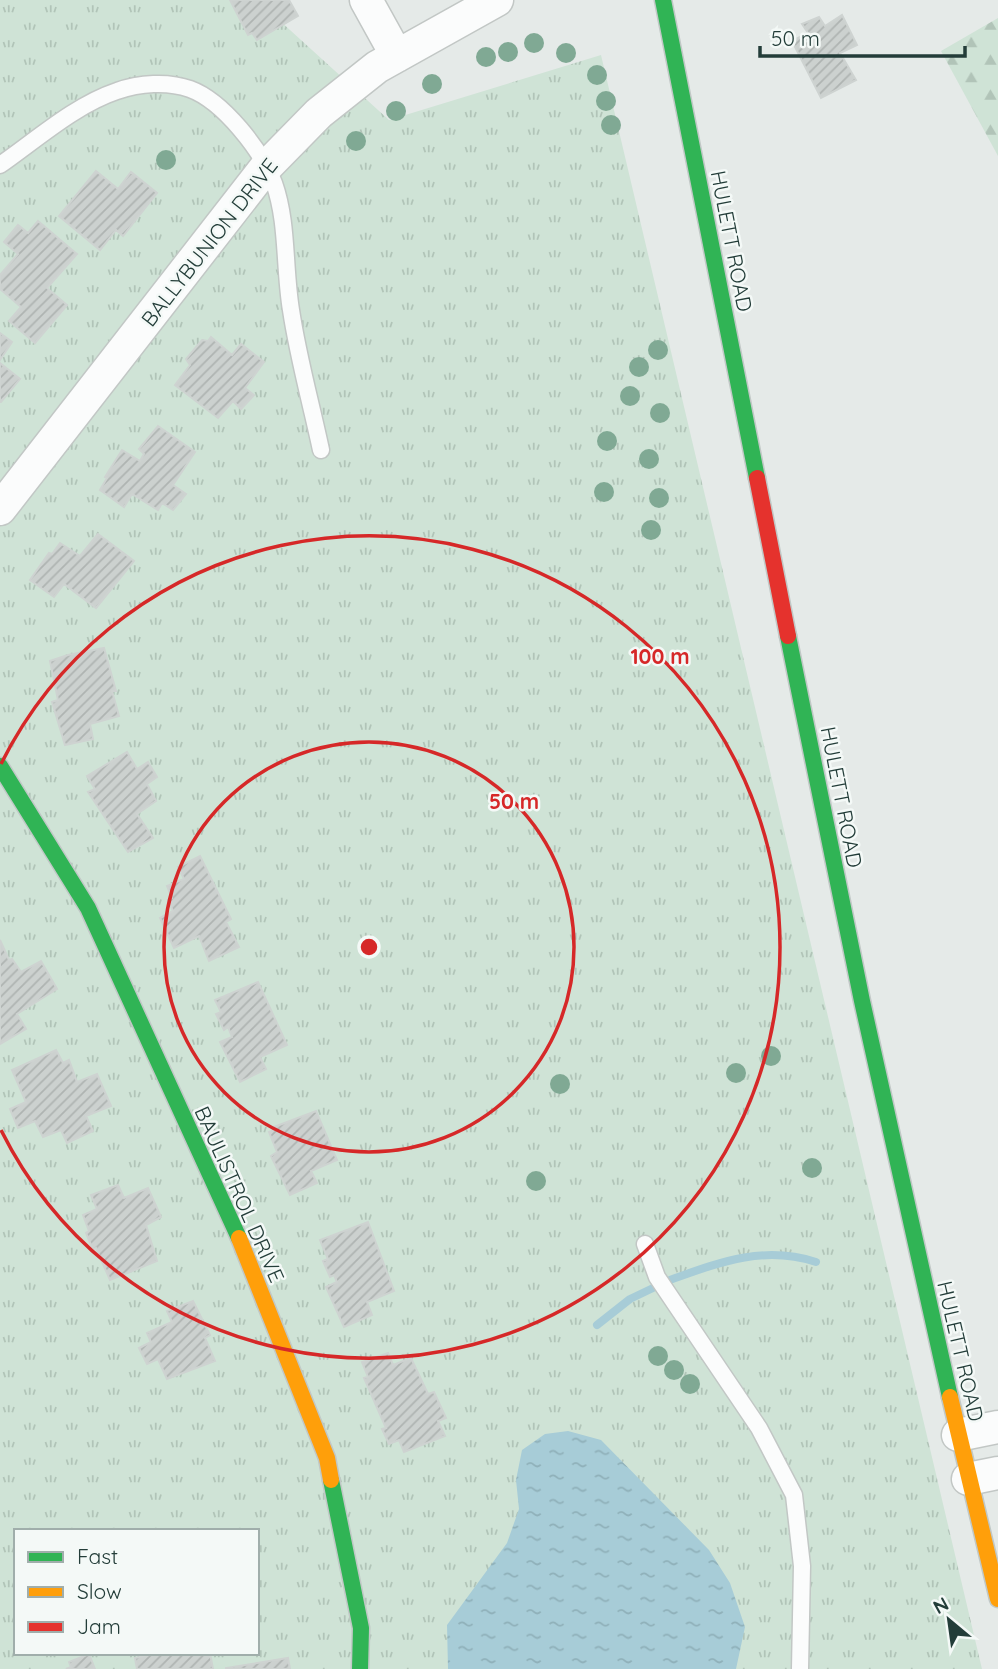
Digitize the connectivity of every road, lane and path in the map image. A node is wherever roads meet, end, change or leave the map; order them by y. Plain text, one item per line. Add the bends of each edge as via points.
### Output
1 (366, 0) edge
2 (497, 0) edge
3 (663, 0) edge
4 (397, 56) junction
5 (0, 165) edge
6 (266, 167) junction
7 (321, 450) dead end
8 (0, 509) edge
9 (0, 766) edge
10 (645, 1244) dead end
11 (998, 1427) edge
12 (958, 1435) junction
13 (983, 1476) edge
14 (998, 1599) edge
15 (360, 1669) edge
16 (800, 1669) edge

1 - 4 street
2 - 4 street, BALLYBUNION DRIVE
3 - 12 street, HULETT ROAD via 857,980
4 - 6 street, BALLYBUNION DRIVE via 319,113
5 - 6 lane via 97,100 117,91 170,84 209,99 254,145
6 - 7 lane via 280,208 290,308
6 - 8 street, BALLYBUNION DRIVE
9 - 15 street, BAULISTROL DRIVE via 89,908 232,1221 327,1458 360,1628
10 - 16 lane via 657,1277 759,1427 793,1495 802,1566
11 - 12 street
12 - 13 street, HULETT ROAD
13 - 14 street, HULETT ROAD

